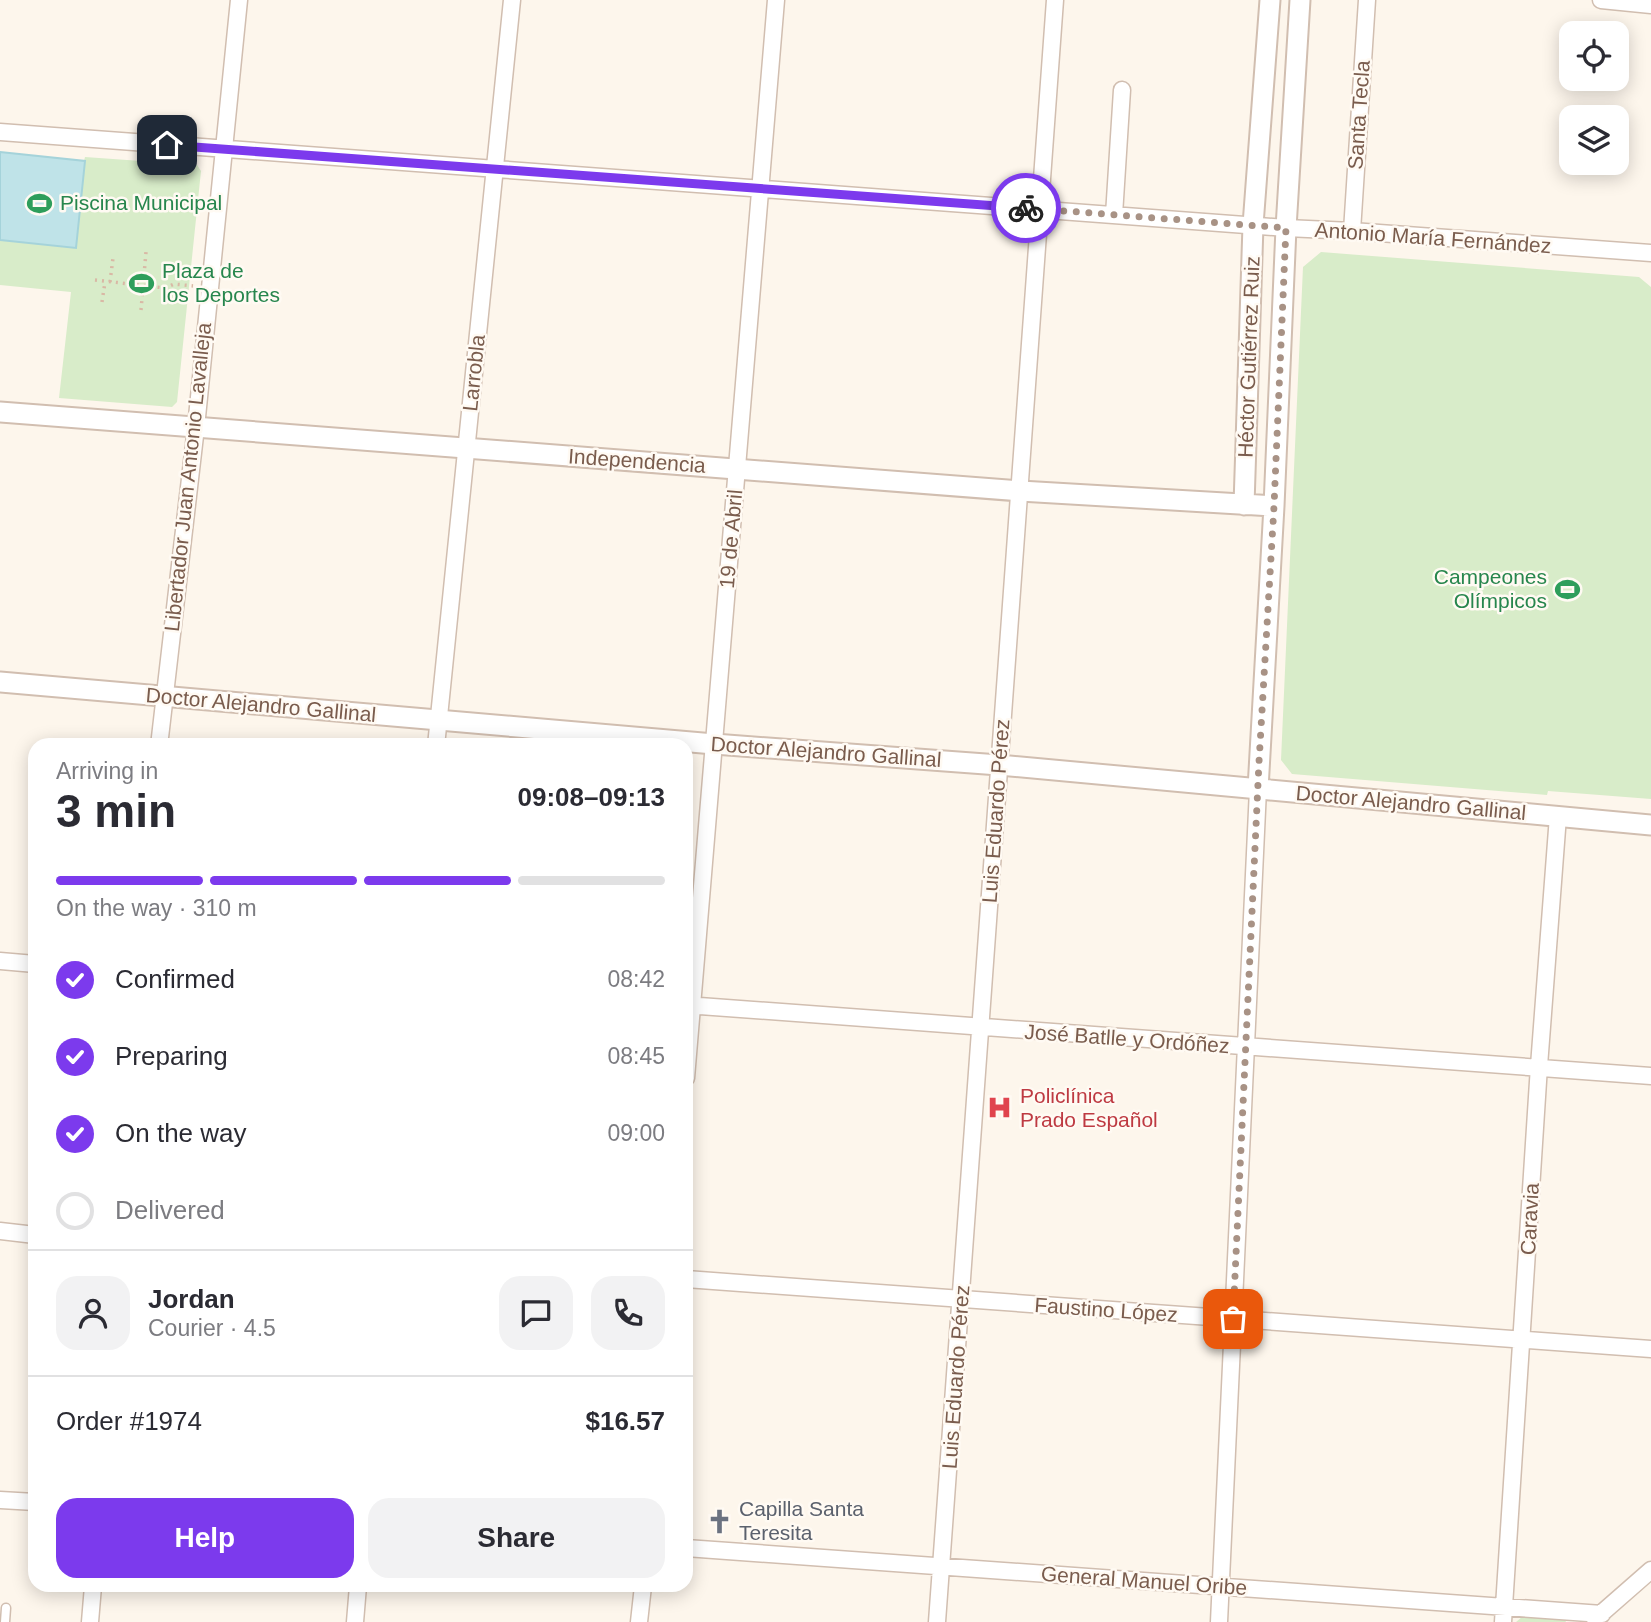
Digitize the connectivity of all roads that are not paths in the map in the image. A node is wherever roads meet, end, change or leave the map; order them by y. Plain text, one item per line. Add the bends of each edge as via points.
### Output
1 (239, 0) edge
2 (512, 0) edge
3 (776, 0) edge
4 (1055, 0) edge
5 (1270, 0) edge
6 (1300, 0) edge
7 (1367, 0) edge
8 (1601, 0) edge
9 (1621, 1) edge
10 (1651, 5) edge
11 (1122, 90) dead end
12 (0, 132) edge
13 (222, 150) junction
14 (495, 169) junction
15 (761, 188) junction
16 (1040, 209) junction
17 (1114, 215) junction
18 (1253, 225) junction
19 (1286, 228) junction
20 (1352, 231) junction
21 (1651, 253) edge
22 (0, 412) edge
23 (196, 427) junction
24 (466, 449) junction
25 (737, 468) junction
26 (1020, 491) junction
27 (1244, 505) junction
28 (1274, 506) junction
29 (0, 682) edge
30 (164, 696) junction
31 (439, 720) junction
32 (160, 738) edge
33 (437, 738) edge
34 (645, 738) edge
35 (693, 742) edge
36 (714, 744) junction
37 (999, 765) junction
38 (1258, 789) junction
39 (1558, 816) junction
40 (1651, 825) edge
41 (0, 961) edge
42 (28, 963) edge
43 (693, 964) edge
44 (693, 1006) edge
45 (980, 1028) junction
46 (1247, 1047) junction
47 (1539, 1066) junction
48 (1651, 1076) edge
49 (0, 1231) edge
50 (28, 1234) edge
51 (693, 1280) edge
52 (962, 1299) junction
53 (1233, 1319) junction
54 (1522, 1341) junction
55 (1651, 1349) edge
56 (0, 1500) edge
57 (28, 1502) edge
58 (693, 1549) edge
59 (941, 1567) junction
60 (1651, 1570) edge
61 (1221, 1587) junction
62 (92, 1592) edge
63 (358, 1592) edge
64 (642, 1592) edge
65 (6, 1608) dead end
66 (1503, 1614) edge
67 (1597, 1618) edge
68 (5, 1622) edge
69 (90, 1622) edge
70 (355, 1622) edge
71 (639, 1622) edge
72 (937, 1622) edge
73 (1219, 1622) edge

1 - 13 street, Libertador Juan Antonio Lavalleja
2 - 14 street, Larrobla
3 - 15 street, 19 de Abril
4 - 16 street, Luis Eduardo Pérez
5 - 18 street, Héctor Gutiérrez Ruiz
6 - 19 street
7 - 20 street, Santa Tecla
8 - 9 street
9 - 10 street
11 - 17 street
12 - 13 street, Antonio María Fernández
13 - 14 street, Antonio María Fernández
13 - 23 street, Libertador Juan Antonio Lavalleja
14 - 15 street, Antonio María Fernández
14 - 24 street, Larrobla
15 - 16 street, Antonio María Fernández
15 - 25 street, 19 de Abril
16 - 17 street, Antonio María Fernández
16 - 26 street, Luis Eduardo Pérez
17 - 18 street, Antonio María Fernández
18 - 19 street, Antonio María Fernández
18 - 27 street, Héctor Gutiérrez Ruiz
19 - 20 street, Antonio María Fernández
19 - 28 street
20 - 21 street, Antonio María Fernández
22 - 23 street, Independencia
23 - 24 street, Independencia
23 - 30 street, Libertador Juan Antonio Lavalleja
24 - 25 street, Independencia
24 - 31 street, Larrobla
25 - 26 street, Independencia
25 - 36 street, 19 de Abril
26 - 27 street, Independencia
26 - 37 street, Luis Eduardo Pérez
27 - 28 street, Independencia
28 - 38 street
29 - 30 street, Doctor Alejandro Gallinal
30 - 31 street, Doctor Alejandro Gallinal
30 - 32 street, Libertador Juan Antonio Lavalleja
31 - 33 street, Larrobla
31 - 34 street, Doctor Alejandro Gallinal
35 - 36 street, Doctor Alejandro Gallinal
36 - 37 street, Doctor Alejandro Gallinal
36 - 43 street, 19 de Abril
37 - 38 street, Doctor Alejandro Gallinal
37 - 45 street, Luis Eduardo Pérez
38 - 39 street, Doctor Alejandro Gallinal
38 - 46 street
39 - 40 street, Doctor Alejandro Gallinal
39 - 47 street, Caravia
41 - 42 street
44 - 45 street, José Batlle y Ordóñez
45 - 46 street, José Batlle y Ordóñez
45 - 52 street, Luis Eduardo Pérez
46 - 47 street, José Batlle y Ordóñez
46 - 53 street
47 - 48 street, José Batlle y Ordóñez
47 - 54 street, Caravia
49 - 50 street
51 - 52 street, Faustino López
52 - 53 street, Faustino López
52 - 59 street, Luis Eduardo Pérez
53 - 54 street, Faustino López
53 - 61 street
54 - 55 street, Faustino López
54 - 66 street, Caravia
56 - 57 street
58 - 59 street, General Manuel Oribe
59 - 61 street, General Manuel Oribe
59 - 72 street, Luis Eduardo Pérez
60 - 67 street
61 - 66 street, General Manuel Oribe
61 - 73 street
62 - 69 street
63 - 70 street
64 - 71 street
65 - 68 lane
66 - 67 street, General Manuel Oribe

